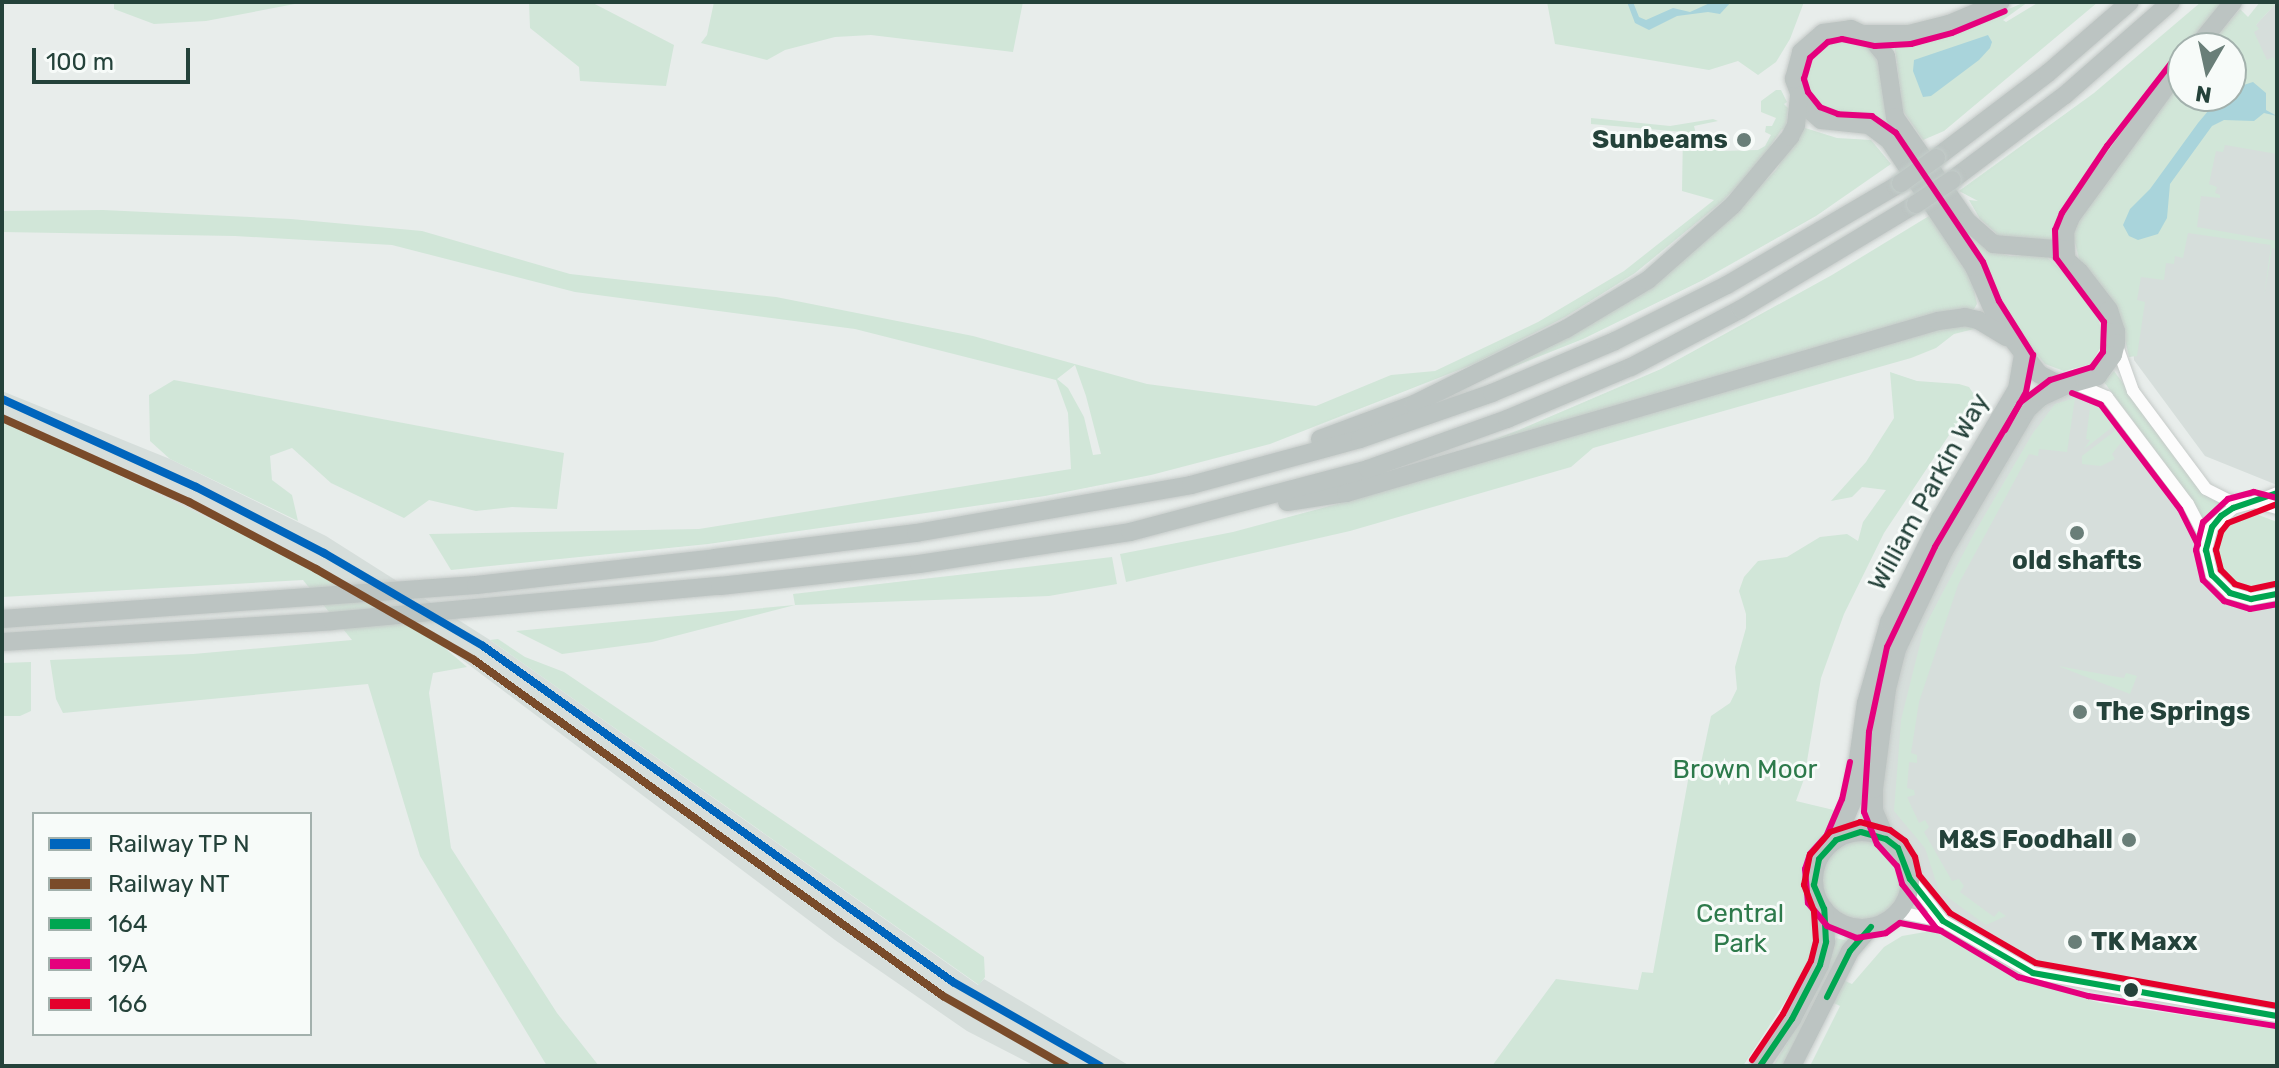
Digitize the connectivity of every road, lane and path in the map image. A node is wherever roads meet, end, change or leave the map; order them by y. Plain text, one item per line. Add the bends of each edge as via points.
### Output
1 (2001, 2) edge
2 (2130, 2) edge
3 (2171, 2) edge
4 (2233, 2) edge
5 (2209, 32) edge
6 (1863, 33) junction
7 (2167, 86) edge
8 (1799, 97) junction
9 (2066, 256) junction
10 (2116, 343) junction
11 (2018, 348) junction
12 (2073, 384) junction
13 (1191, 485) junction
14 (2277, 493) edge
15 (2251, 503) junction
16 (2277, 508) edge
17 (1201, 515) junction
18 (2207, 540) junction
19 (2277, 594) edge
20 (2, 619) edge
21 (2, 642) edge
22 (1886, 839) junction
23 (1836, 840) junction
24 (1910, 879) junction
25 (1824, 909) junction
26 (1898, 912) junction
27 (1943, 921) junction
28 (1871, 927) junction
29 (2277, 1016) edge
30 (1760, 1066) edge
31 (1792, 1066) edge

1 - 6 highway via 1909,34
2 - 13 highway, bridge via 2048,73 1901,183 1727,285 1492,393 1360,439
3 - 17 highway, bridge via 2065,95 1952,180 1830,258 1631,367 1368,469
4 - 5 highway
6 - 8 highway via 1832,30 1807,44 1795,70
6 - 9 highway via 1886,56 1895,117 1967,221 1993,244 2047,247
7 - 9 highway via 2071,217 2065,232
8 - 11 highway via 1821,120 1869,125 1889,140 1974,267 1990,306
8 - 13 highway via 1796,125 1764,169 1733,205 1648,280 1566,329 1414,404
9 - 10 highway via 2109,310
10 - 12 highway, William Parkin Way via 2098,376
10 - 15 street via 2133,391 2206,489 2232,502
11 - 12 highway via 2047,380
11 - 17 highway via 1978,320 1956,317 1346,493
11 - 23 highway, William Parkin Way via 2017,389 1940,519 1889,622 1866,703 1852,802
12 - 18 street via 2107,397 2188,504
12 - 22 highway, William Parkin Way via 2041,397 2027,410 1944,551 1897,649 1874,789 1874,811
13 - 20 highway via 916,533 476,585
14 - 15 street
15 - 16 street
15 - 18 street via 2221,516
17 - 21 highway via 1130,532 919,564 511,606
18 - 19 street via 2206,560 2220,586 2251,599
22 - 23 highway via 1861,832
22 - 24 highway via 1906,861
23 - 25 highway via 1815,872 1817,898
24 - 26 highway
24 - 27 street
25 - 28 highway via 1845,925
25 - 30 highway via 1826,942 1820,965
26 - 27 street
26 - 28 highway
27 - 29 street via 2033,973
28 - 31 highway via 1850,951

